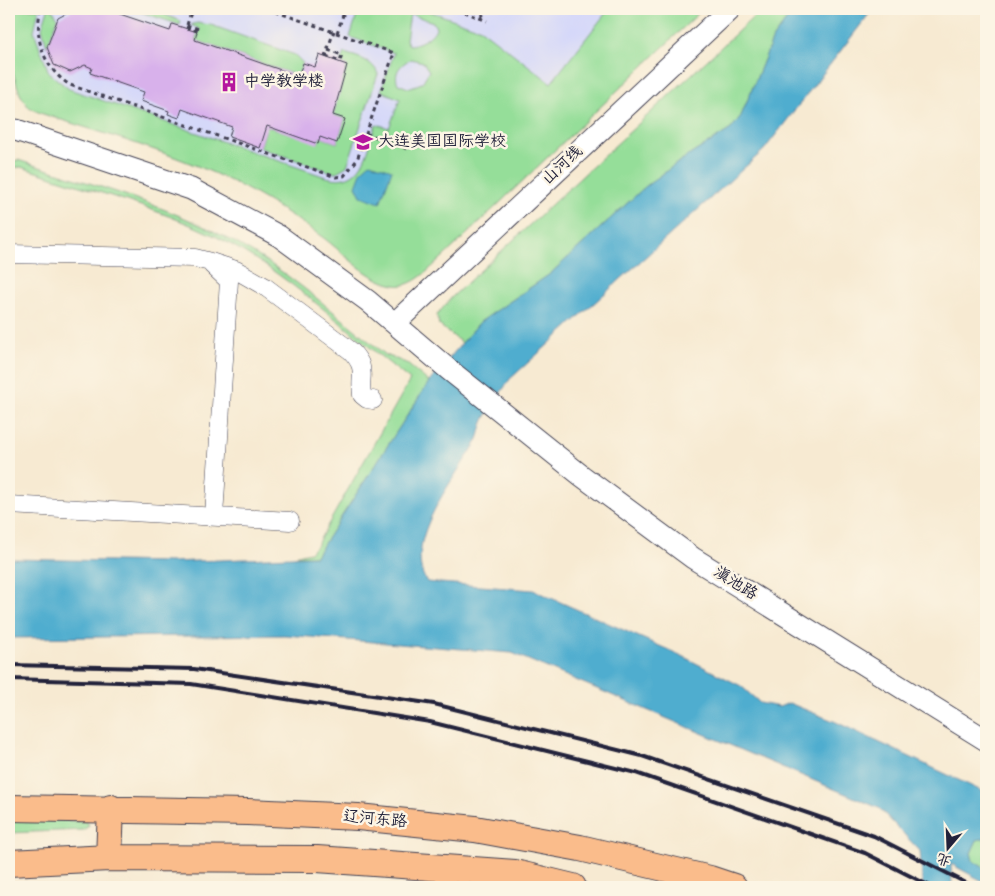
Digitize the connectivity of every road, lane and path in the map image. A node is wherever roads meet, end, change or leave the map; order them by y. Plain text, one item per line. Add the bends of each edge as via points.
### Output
1 (41, 9) edge
2 (192, 9) edge
3 (268, 9) edge
4 (345, 9) edge
5 (457, 9) edge
6 (488, 9) edge
7 (730, 9) edge
8 (481, 17) junction
9 (486, 21) dead end
10 (186, 27) dead end
11 (336, 32) junction
12 (328, 50) junction
13 (9, 102) edge
14 (14, 125) edge
15 (366, 133) junction
16 (410, 150) dead end
17 (9, 254) edge
18 (203, 260) junction
19 (264, 286) junction
20 (228, 305) junction
21 (395, 323) junction
22 (373, 400) dead end
23 (9, 505) edge
24 (214, 516) junction
25 (290, 520) dead end
26 (986, 740) edge
27 (9, 808) edge
28 (112, 808) junction
29 (109, 858) junction
30 (9, 862) edge
31 (573, 887) edge
32 (734, 887) edge

1 - 15 path via 37,31 49,66 55,75 70,85 336,177 350,171
2 - 10 path
3 - 11 path
4 - 11 path
5 - 8 path
6 - 8 path
7 - 21 street, 山河线
8 - 9 path
11 - 12 path
11 - 15 path via 394,53
12 - 12 path via 325,56 340,61 342,55
13 - 14 path
14 - 21 street, 滇池路 via 192,189 279,236
15 - 16 path
17 - 18 street
18 - 19 street via 236,270
18 - 20 street via 219,269 229,281
19 - 20 street via 247,286 239,290
19 - 22 street via 361,361 364,371 362,395
20 - 24 street
21 - 26 street, 滇池路 via 582,476 693,558
23 - 24 street
24 - 25 street
27 - 28 main road, 辽河东路
28 - 29 main road
28 - 32 main road, 辽河东路 via 358,817 475,829 580,848
29 - 30 main road
29 - 31 main road via 316,858 515,873

